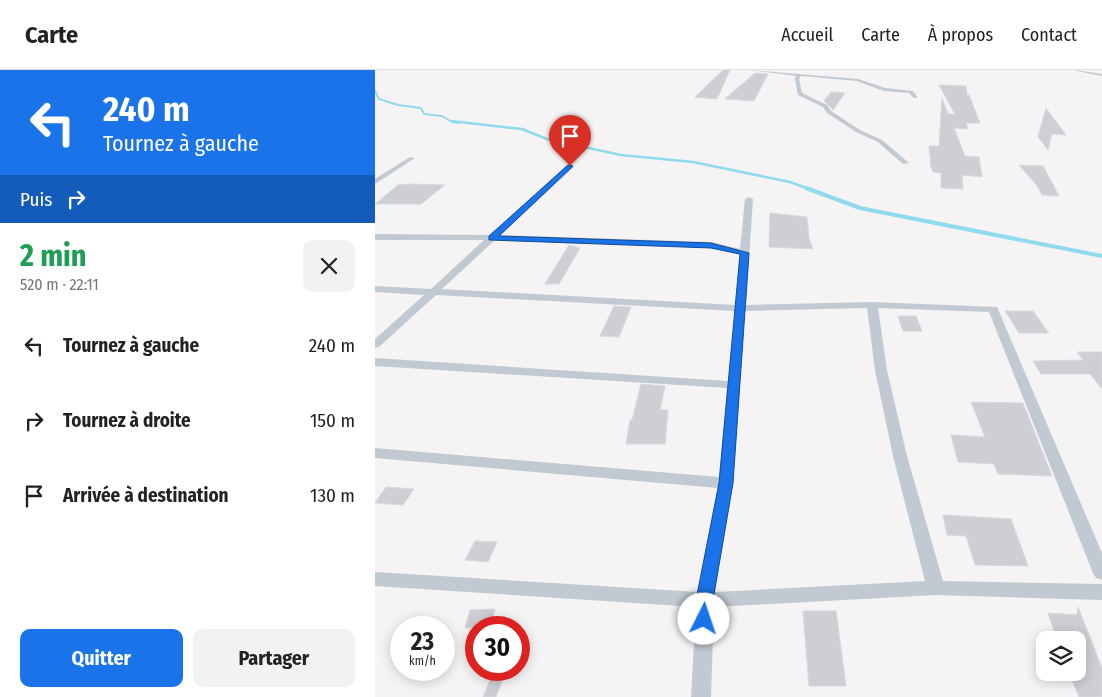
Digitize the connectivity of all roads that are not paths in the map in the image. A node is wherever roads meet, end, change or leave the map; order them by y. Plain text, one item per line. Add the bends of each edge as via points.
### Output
1 (752, 70) edge
2 (1077, 70) edge
3 (799, 75) junction
4 (1102, 75) edge
5 (916, 97) dead end
6 (412, 158) dead end
7 (905, 163) dead end
8 (570, 166) dead end
9 (375, 182) edge
10 (749, 199) dead end
11 (375, 237) edge
12 (492, 238) junction
13 (744, 253) junction
14 (375, 289) edge
15 (434, 291) junction
16 (871, 305) junction
17 (740, 308) junction
18 (375, 344) edge
19 (375, 362) edge
20 (734, 385) junction
21 (375, 453) edge
22 (726, 483) junction
23 (1102, 573) edge
24 (375, 579) edge
25 (935, 588) junction
26 (1102, 592) edge
27 (705, 600) junction
28 (701, 697) edge

1 - 3 street
2 - 4 street
3 - 5 street via 858,80 884,89 911,92
3 - 7 street via 800,94 825,106 858,131 880,141
6 - 9 street
8 - 12 street
10 - 13 street
11 - 12 street
12 - 13 street via 711,245
12 - 15 street
13 - 17 street
14 - 15 street
15 - 17 street
15 - 18 street
16 - 17 street
16 - 23 street via 993,309
16 - 25 street via 898,447
17 - 20 street
19 - 20 street
20 - 22 street
21 - 22 street
22 - 27 street
24 - 27 street
25 - 26 street
25 - 27 street
27 - 28 street

